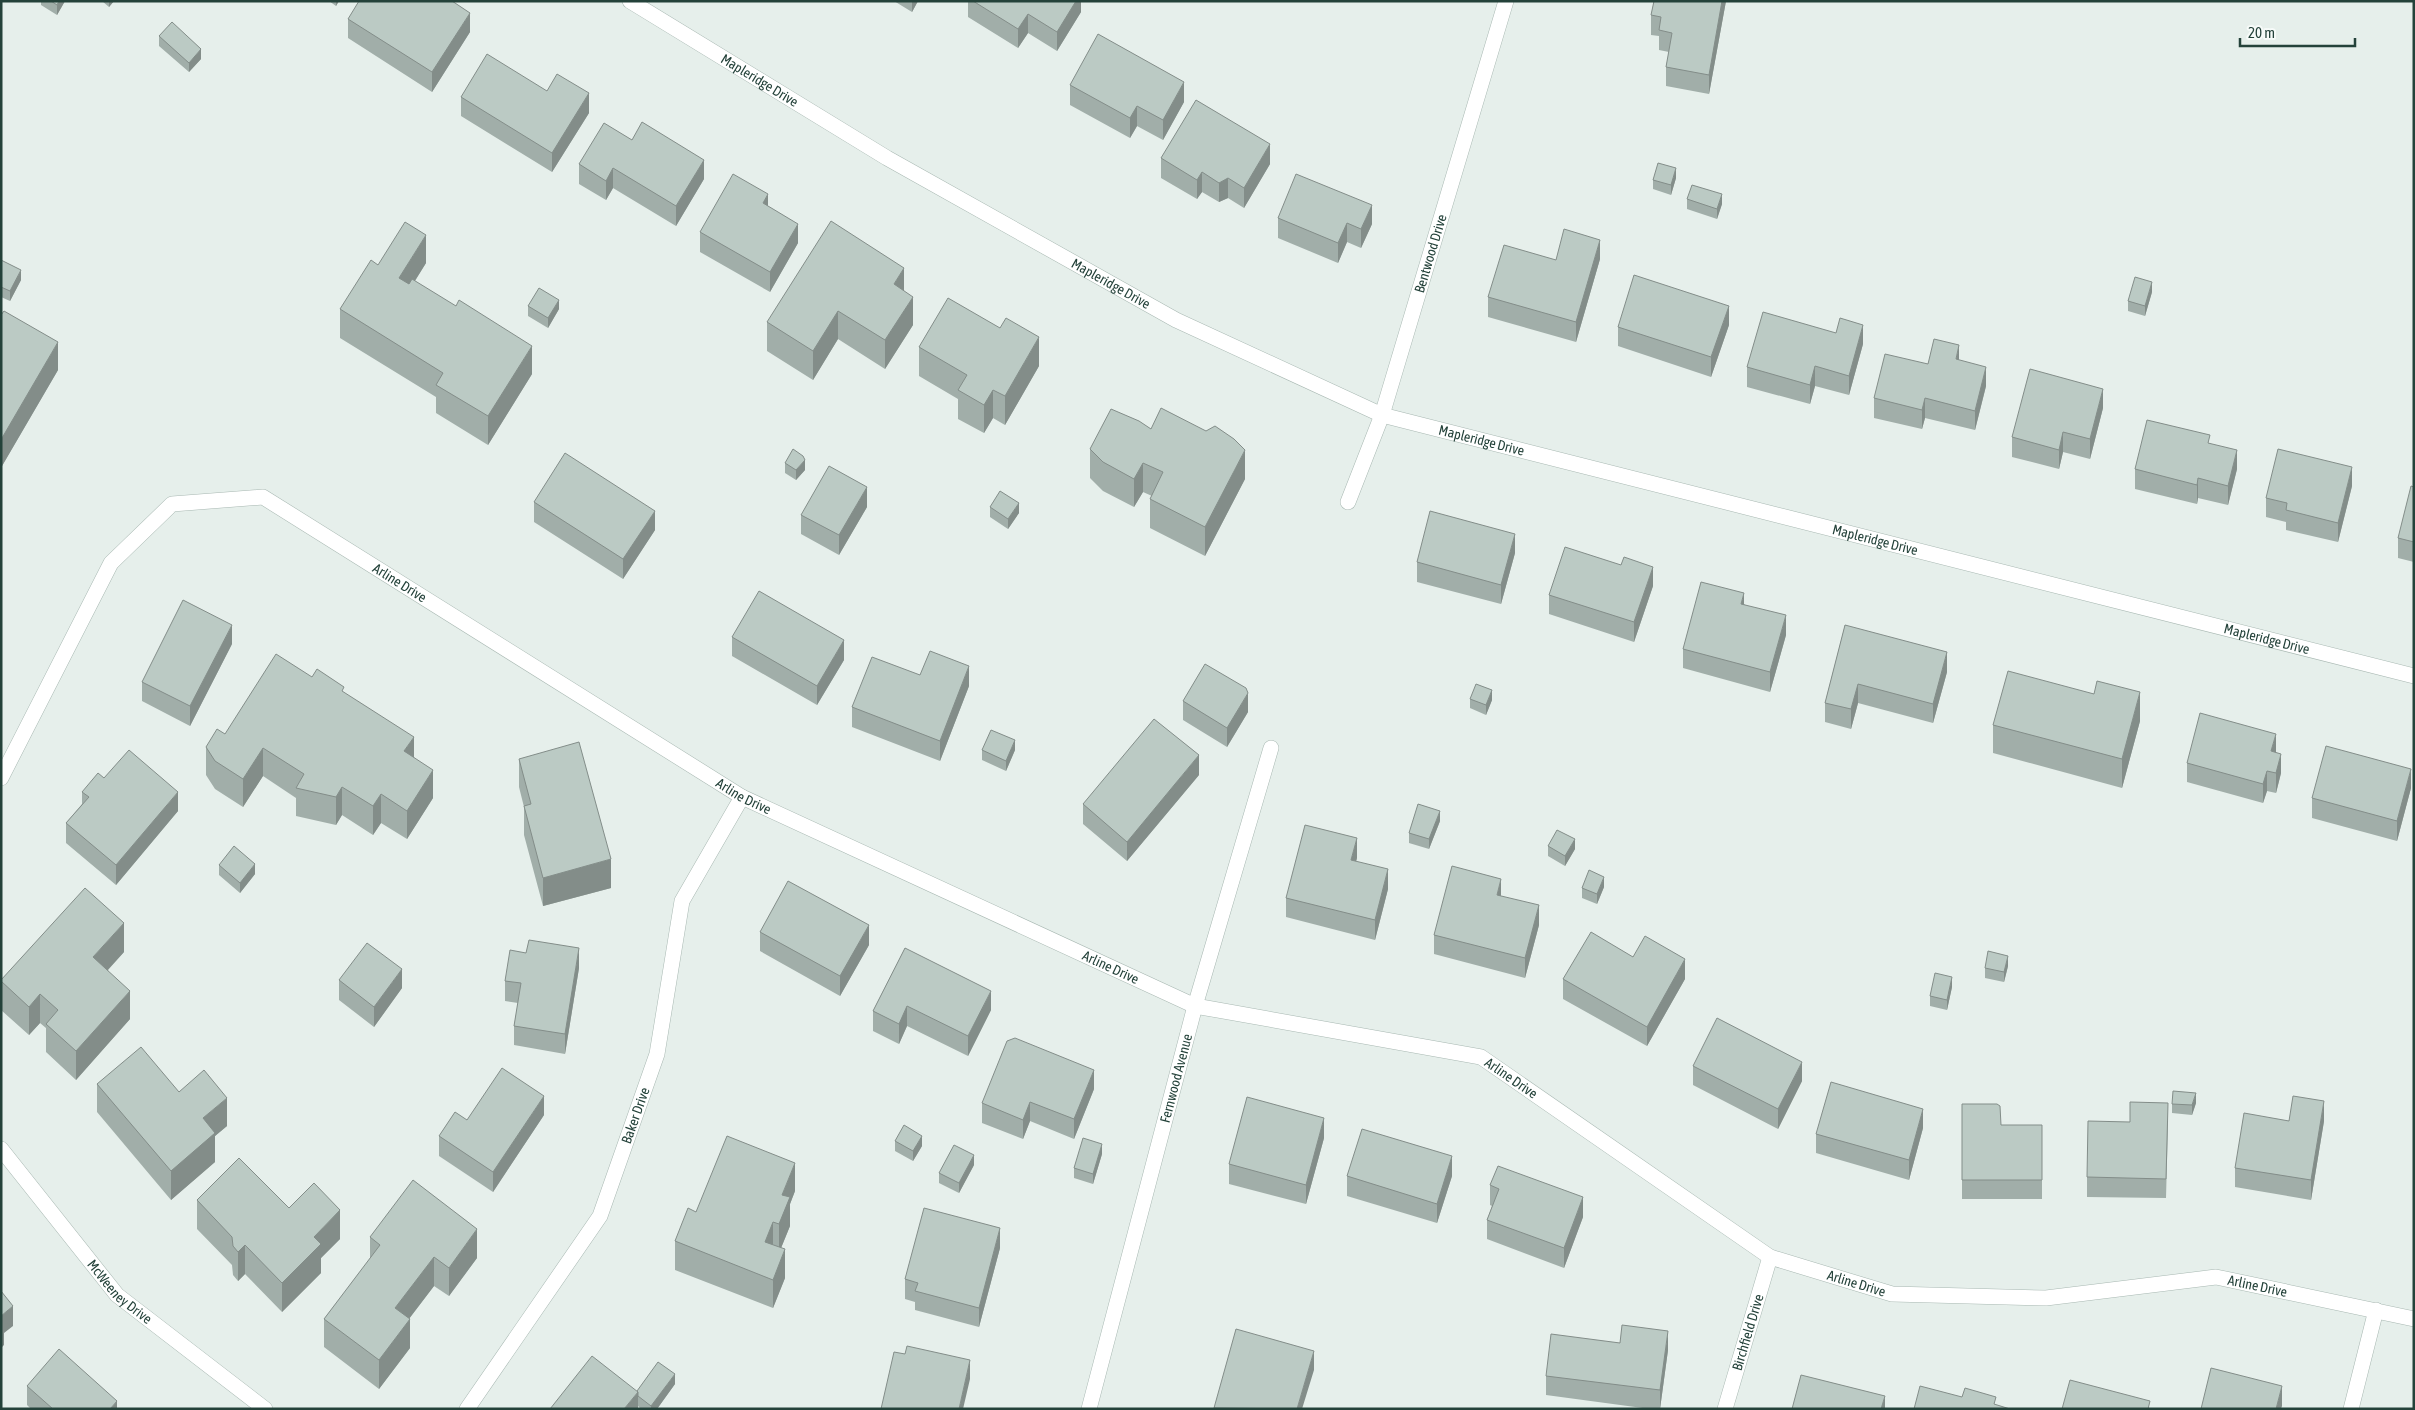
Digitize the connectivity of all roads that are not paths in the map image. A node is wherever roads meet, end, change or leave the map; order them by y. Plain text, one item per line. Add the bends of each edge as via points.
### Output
1 (630, 1) edge
2 (1506, 1) edge
3 (1382, 415) junction
4 (1348, 502) dead end
5 (2414, 676) edge
6 (1271, 748) dead end
7 (1, 778) edge
8 (742, 797) junction
9 (1195, 1006) junction
10 (1, 1149) edge
11 (1770, 1257) junction
12 (2376, 1310) junction
13 (2414, 1319) edge
14 (265, 1409) edge
15 (467, 1409) edge
16 (1089, 1409) edge
17 (1725, 1409) edge
18 (2351, 1409) edge

1 - 3 street, Mapleridge Drive via 887,158 1176,320
2 - 3 street, Bentwood Drive
3 - 4 street, Bentwood Drive
3 - 5 street, Mapleridge Drive
6 - 9 street, Fernwood Avenue
7 - 8 street, Arline Drive via 111,563 172,504 263,497
8 - 9 street, Arline Drive
8 - 15 street, Baker Drive via 682,901 657,1054 600,1216
9 - 11 street, Arline Drive via 1481,1057
9 - 16 street, Fernwood Avenue
10 - 14 street, McWeeney Drive via 118,1295
11 - 12 street, Arline Drive via 1892,1294 2046,1298 2216,1277
11 - 17 street, Birchfield Drive
12 - 13 street, Arline Drive
12 - 18 street

